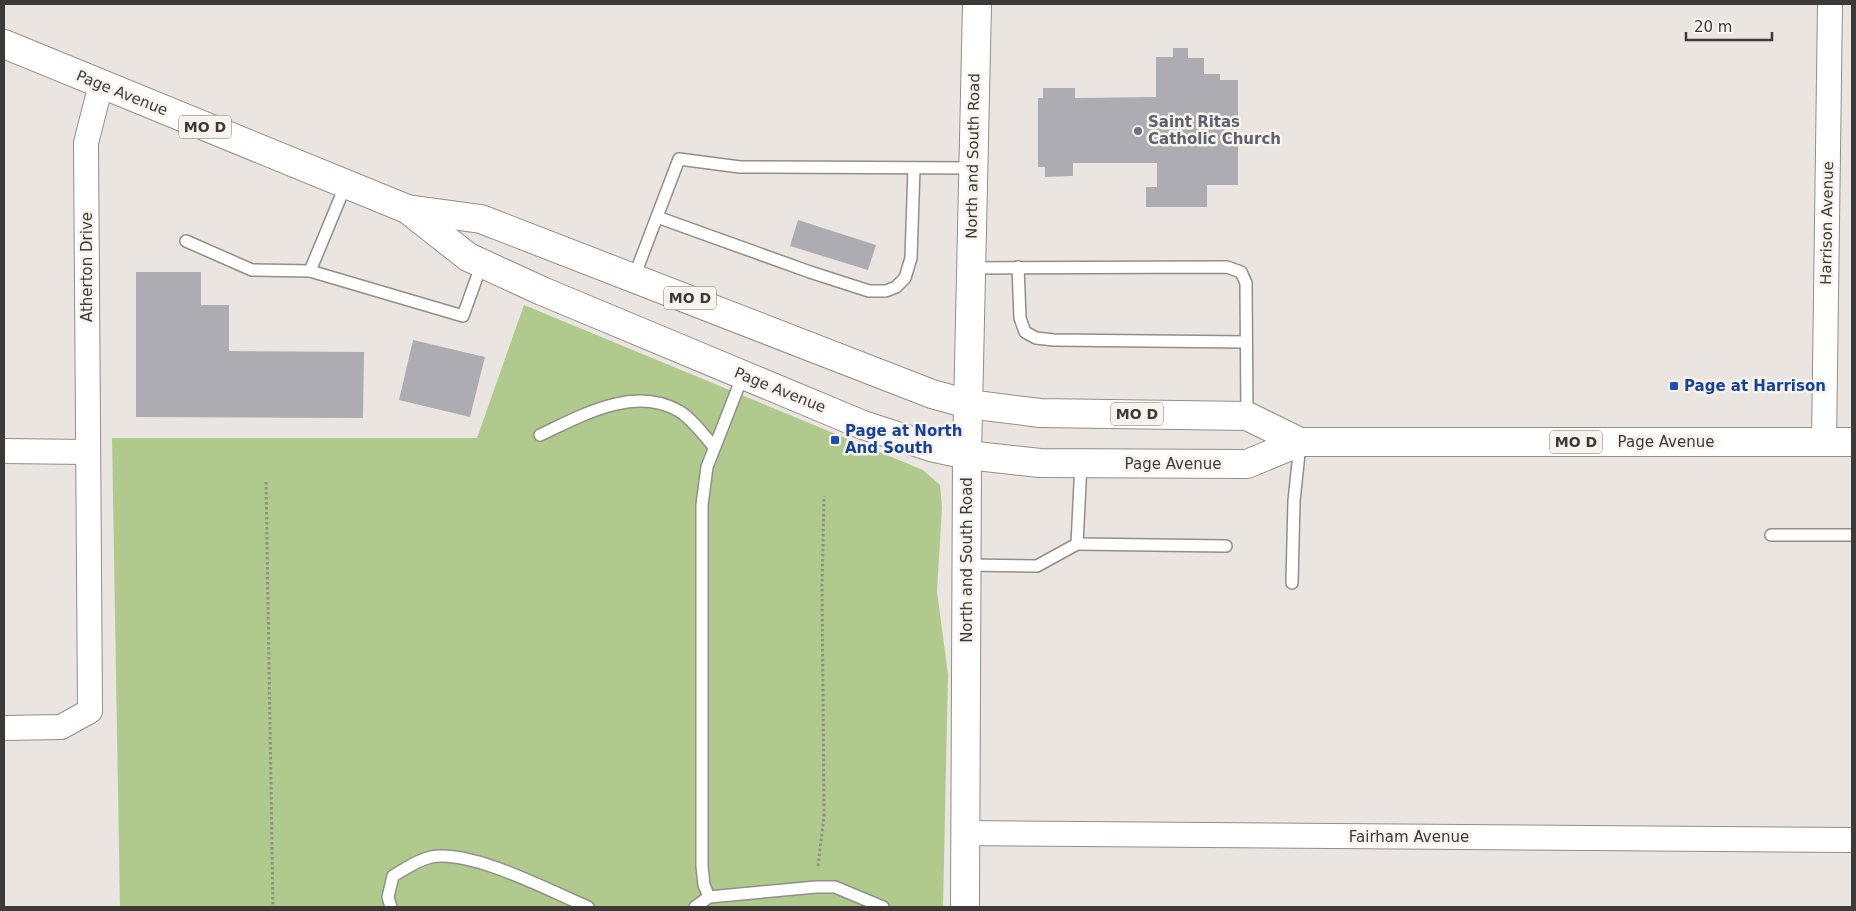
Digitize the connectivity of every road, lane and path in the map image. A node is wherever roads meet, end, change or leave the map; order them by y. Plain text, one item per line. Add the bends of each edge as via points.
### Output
1 (977, 4) edge
2 (1830, 4) edge
3 (4, 44) edge
4 (101, 84) junction
5 (914, 168) junction
6 (973, 168) junction
7 (346, 184) junction
8 (407, 209) junction
9 (657, 217) junction
10 (186, 241) dead end
11 (482, 263) junction
12 (971, 268) junction
13 (1018, 268) junction
14 (310, 271) junction
15 (634, 276) junction
16 (1246, 342) junction
17 (743, 375) junction
18 (968, 404) junction
19 (1247, 416) junction
20 (540, 435) dead end
21 (1300, 442) junction
22 (1824, 442) junction
23 (1852, 442) edge
24 (714, 446) junction
25 (4, 451) edge
26 (88, 452) junction
27 (967, 455) junction
28 (1080, 463) junction
29 (266, 482) dead end
30 (824, 496) dead end
31 (1771, 535) dead end
32 (1852, 535) edge
33 (1077, 544) junction
34 (1226, 546) dead end
35 (967, 566) junction
36 (1292, 583) dead end
37 (4, 728) edge
38 (965, 833) junction
39 (1852, 840) edge
40 (816, 887) junction
41 (709, 897) junction
42 (273, 907) edge
43 (390, 907) edge
44 (588, 907) edge
45 (695, 907) edge
46 (883, 907) edge
47 (964, 907) edge

1 - 6 main road, North and South Road
2 - 22 street, Harrison Avenue
3 - 4 main road, Page Avenue / MO D
4 - 7 main road, Page Avenue / MO D
4 - 26 street, Atherton Drive via 86,143
5 - 6 lane
5 - 9 lane via 740,167 679,159
5 - 9 lane via 911,258 905,278 886,291 869,291
6 - 12 main road, North and South Road
7 - 8 main road, Page Avenue / MO D
7 - 14 lane
8 - 11 main road, Page Avenue / MO D via 468,257
8 - 15 main road, Page Avenue / MO D via 481,219
9 - 15 lane
10 - 14 lane via 252,270
11 - 14 lane via 463,316
11 - 17 main road, Page Avenue / MO D via 628,329
12 - 13 lane
12 - 18 main road, North and South Road
13 - 16 lane via 1020,318 1025,332 1036,338
13 - 16 lane via 1227,268 1241,272 1246,283
15 - 18 main road, Page Avenue / MO D via 897,382
16 - 19 lane
17 - 24 lane
17 - 27 main road, Page Avenue / MO D via 863,425
18 - 19 main road, Page Avenue / MO D via 1040,413
18 - 27 main road, North and South Road
19 - 21 main road, Page Avenue / MO D
20 - 24 lane via 595,410 617,403 639,402 662,405 679,412
21 - 22 main road, Page Avenue / MO D
21 - 28 main road, Page Avenue / MO D via 1247,464
21 - 36 lane via 1294,501
22 - 23 main road, Page Avenue / MO D
24 - 41 lane via 707,467 702,505 702,866
25 - 26 street
26 - 37 street, Atherton Drive via 90,711 61,727
27 - 28 main road, Page Avenue / MO D via 1040,463
27 - 35 main road, North and South Road
28 - 33 lane
29 - 42 path
30 - 40 path via 824,816
31 - 32 lane
33 - 34 lane
33 - 35 lane via 1037,566
35 - 38 main road, North and South Road
38 - 39 street, Fairham Avenue
38 - 47 main road, North and South Road
40 - 41 lane
40 - 46 lane via 835,887
41 - 45 lane
43 - 44 lane via 388,897 393,876 432,857 498,868

